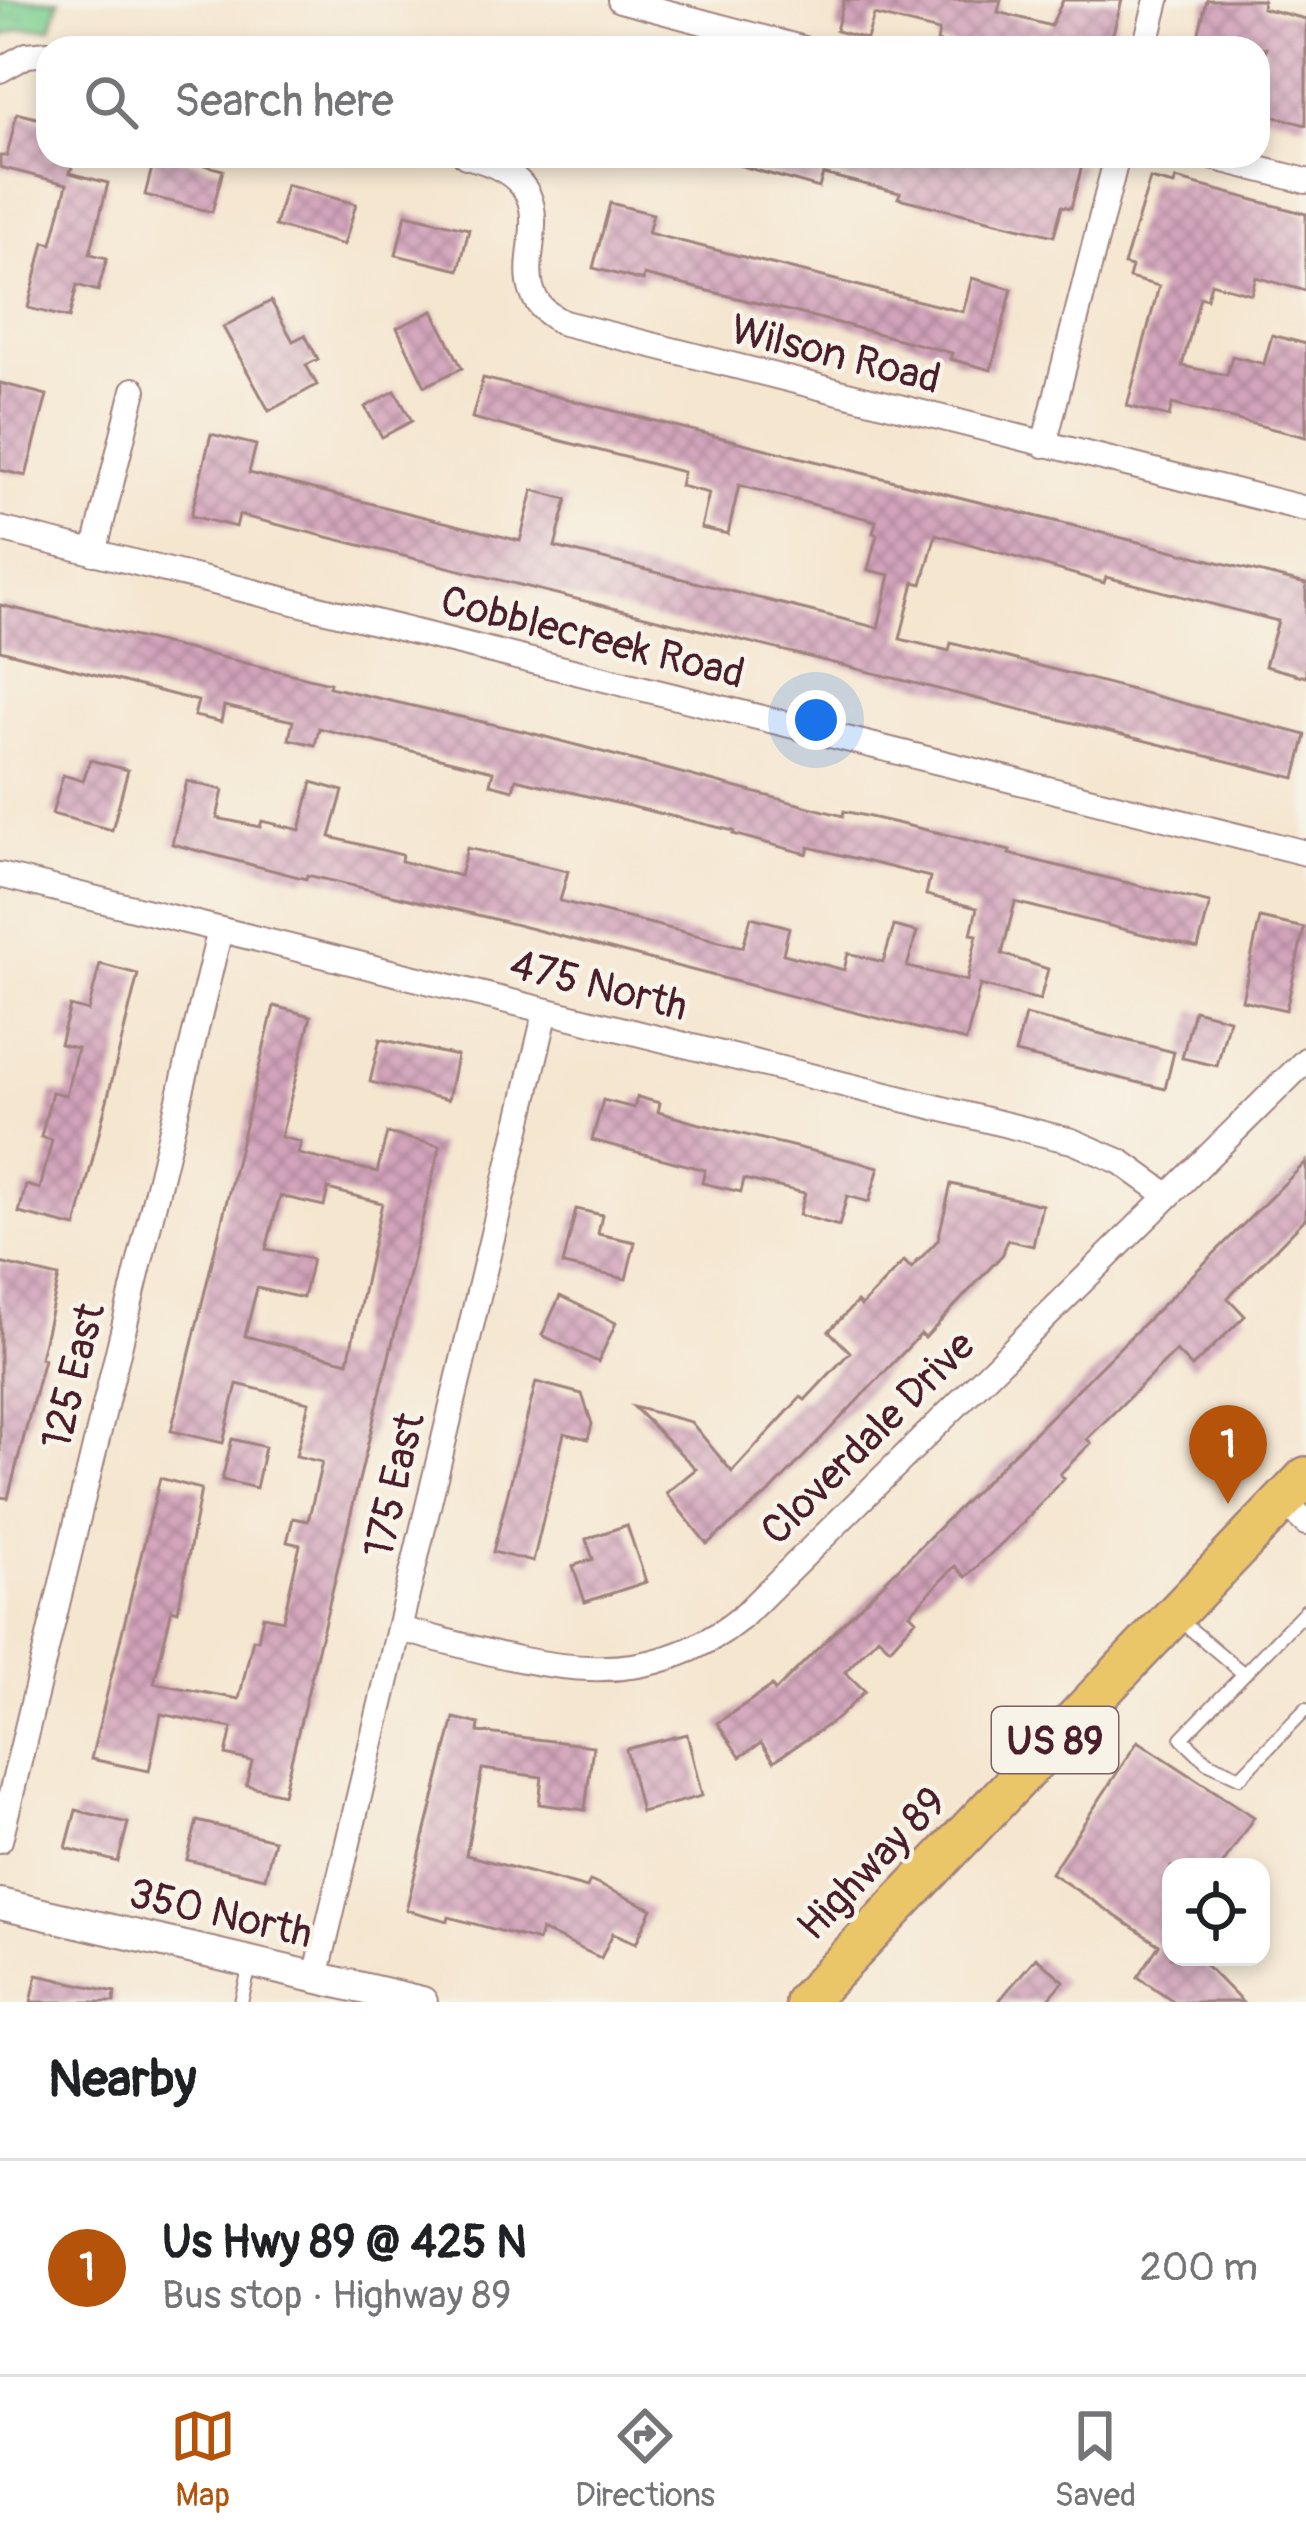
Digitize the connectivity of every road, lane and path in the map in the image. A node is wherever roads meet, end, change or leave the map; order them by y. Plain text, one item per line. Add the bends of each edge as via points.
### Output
1 (620, 0) edge
2 (1156, 0) edge
3 (756, 36) edge
4 (1147, 36) edge
5 (36, 55) edge
6 (0, 70) edge
7 (502, 168) edge
8 (1115, 168) edge
9 (1255, 168) edge
10 (1306, 181) edge
11 (134, 390) dead end
12 (1044, 445) junction
13 (1306, 509) edge
14 (0, 529) edge
15 (94, 553) junction
16 (1306, 853) edge
17 (0, 875) edge
18 (220, 930) junction
19 (546, 1011) junction
20 (1306, 1060) edge
21 (1166, 1196) junction
22 (1298, 1500) edge
23 (1306, 1610) edge
24 (1174, 1615) junction
25 (399, 1628) junction
26 (1244, 1674) junction
27 (1306, 1709) edge
28 (0, 1840) edge
29 (0, 1904) edge
30 (251, 1962) junction
31 (316, 1977) junction
32 (384, 1998) edge
33 (241, 2002) edge
34 (422, 2002) edge
35 (805, 2002) edge

1 - 3 street
2 - 4 street
5 - 6 street
7 - 12 street, Wilson Road via 525,190 535,228 530,289 552,318
8 - 12 street
9 - 10 street
11 - 15 street
12 - 13 street, Wilson Road
14 - 15 street, Cobblecreek Road
15 - 16 street, Cobblecreek Road
17 - 18 street, 475 North
18 - 19 street, 475 North
18 - 28 street, 125 East
19 - 21 street, 475 North via 1072,1141 1121,1162
19 - 25 street, 175 East
20 - 21 street, Cloverdale Drive
21 - 25 street, Cloverdale Drive via 741,1618 696,1650 630,1668 583,1669
22 - 24 main road, Highway 89 / US 89
23 - 26 lane
24 - 26 lane
24 - 35 main road, Highway 89 / US 89
25 - 31 street, 175 East
26 - 27 lane via 1182,1738 1207,1762 1240,1777
29 - 30 street, 350 North
30 - 31 street, 350 North
30 - 33 lane
31 - 32 street, 350 North
32 - 34 street, 350 North

